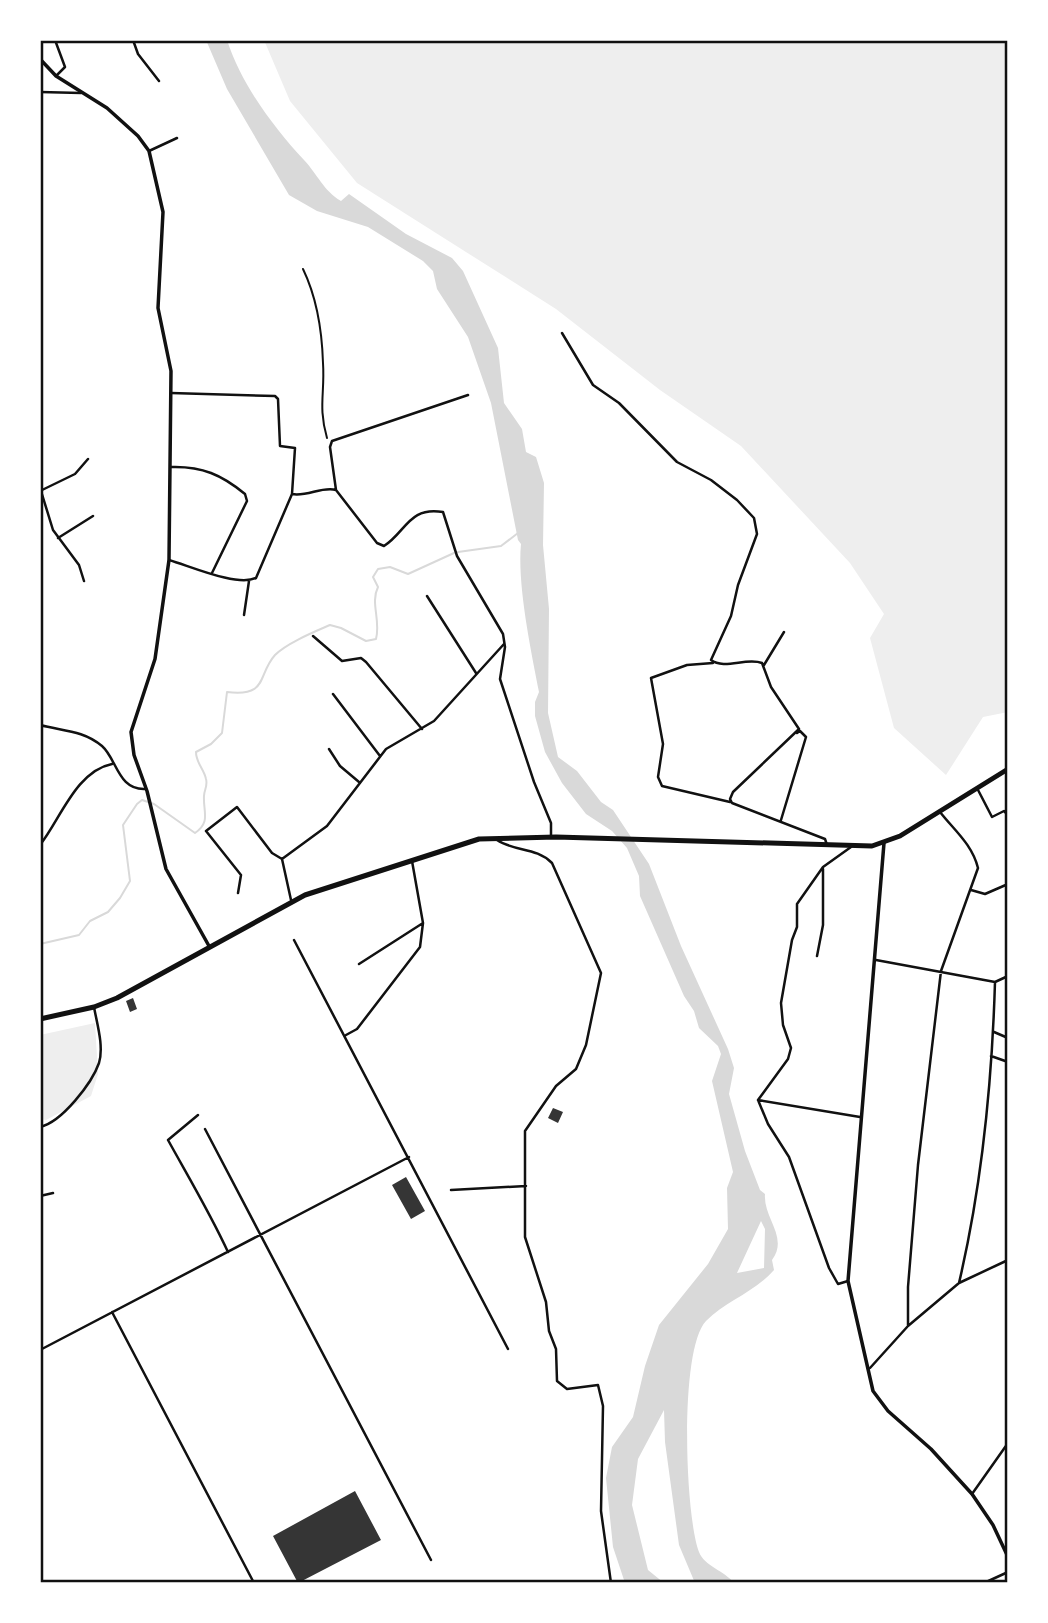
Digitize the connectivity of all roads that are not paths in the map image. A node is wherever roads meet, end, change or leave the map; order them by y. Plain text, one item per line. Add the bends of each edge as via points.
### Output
1 (55, 40) edge
2 (134, 40) edge
3 (40, 59) edge
4 (56, 75) junction
5 (159, 81) dead end
6 (40, 92) edge
7 (85, 93) junction
8 (177, 138) dead end
9 (149, 151) junction
10 (562, 333) dead end
11 (171, 393) junction
12 (468, 395) dead end
13 (89, 459) dead end
14 (171, 467) junction
15 (336, 490) junction
16 (41, 491) edge
17 (292, 494) junction
18 (93, 516) dead end
19 (58, 538) junction
20 (169, 560) junction
21 (212, 573) junction
22 (84, 581) dead end
23 (249, 581) junction
24 (427, 596) dead end
25 (244, 615) dead end
26 (784, 632) dead end
27 (313, 636) dead end
28 (504, 644) junction
29 (713, 663) junction
30 (764, 665) junction
31 (476, 673) junction
32 (333, 694) dead end
33 (40, 726) edge
34 (422, 729) junction
35 (797, 733) junction
36 (329, 749) dead end
37 (380, 757) junction
38 (111, 764) junction
39 (1008, 769) edge
40 (359, 782) junction
41 (977, 788) junction
42 (146, 790) junction
43 (732, 803) junction
44 (939, 811) junction
45 (1008, 815) edge
46 (780, 821) junction
47 (553, 837) junction
48 (494, 838) junction
49 (884, 843) junction
50 (40, 845) edge
51 (827, 845) junction
52 (853, 845) junction
53 (282, 859) junction
54 (412, 861) junction
55 (823, 867) junction
56 (1008, 884) edge
57 (971, 890) junction
58 (238, 893) dead end
59 (292, 902) junction
60 (423, 923) junction
61 (294, 940) dead end
62 (209, 946) junction
63 (817, 956) dead end
64 (876, 960) junction
65 (359, 964) dead end
66 (941, 971) junction
67 (1008, 976) edge
68 (995, 982) junction
69 (94, 1007) junction
70 (40, 1019) edge
71 (994, 1032) junction
72 (345, 1036) junction
73 (1008, 1038) edge
74 (991, 1056) junction
75 (1008, 1062) edge
76 (758, 1100) junction
77 (198, 1115) dead end
78 (860, 1117) junction
79 (40, 1127) edge
80 (205, 1129) dead end
81 (409, 1157) junction
82 (526, 1186) junction
83 (451, 1190) dead end
84 (53, 1193) dead end
85 (40, 1196) edge
86 (260, 1235) junction
87 (228, 1252) junction
88 (1008, 1259) edge
89 (848, 1281) junction
90 (959, 1283) junction
91 (112, 1312) junction
92 (908, 1326) junction
93 (508, 1349) dead end
94 (40, 1350) edge
95 (870, 1368) junction
96 (1008, 1443) edge
97 (972, 1494) junction
98 (1008, 1557) edge
99 (431, 1560) dead end
100 (1008, 1572) edge
101 (254, 1583) edge
102 (611, 1583) edge
103 (984, 1583) edge

1 - 4 street via 65,67
2 - 5 street via 138,54
3 - 4 street
4 - 7 street
6 - 7 street
7 - 9 street via 129,125
8 - 9 street
9 - 11 street via 163,212 158,308
10 - 29 street via 593,385 619,403 677,462 737,500 757,525
11 - 14 street
11 - 17 street via 275,396 280,446 295,449
12 - 15 street via 332,441
13 - 16 street via 75,474
14 - 20 street
14 - 21 street via 213,471 245,494 247,501
15 - 17 street
15 - 28 street via 384,546 414,516 443,512 457,556 503,634
16 - 19 street
17 - 23 street via 256,578
18 - 19 street
19 - 22 street via 79,565
20 - 21 street
20 - 42 street via 155,659 131,732
21 - 23 street
23 - 25 street
24 - 31 street
26 - 30 street
27 - 34 street via 342,661 361,658 366,662
28 - 31 street
28 - 47 street via 500,679
29 - 30 street via 750,660
29 - 43 street via 651,678 663,744 658,777 662,786
30 - 35 street via 771,687 798,725
31 - 34 street
32 - 37 street
33 - 38 street via 67,729 101,745
34 - 37 street via 391,745
35 - 43 street via 733,792
35 - 46 street via 806,737
36 - 40 street
37 - 40 street
38 - 42 street via 132,785
38 - 50 street via 89,776
39 - 41 highway
40 - 53 street via 327,826
41 - 44 highway
41 - 45 street via 992,817 1004,811
42 - 62 street via 166,869
43 - 46 street
44 - 49 highway
44 - 57 street via 975,857 978,868
46 - 51 street via 825,839
47 - 48 highway
47 - 51 highway
48 - 54 highway
48 - 82 street via 541,852 552,863 601,973 586,1045 576,1069 556,1086 525,1132
49 - 52 highway
49 - 64 street
51 - 52 highway
52 - 55 street
53 - 58 street via 272,853 237,807 231,810 206,831 241,875
53 - 59 street
54 - 59 highway
54 - 60 street
55 - 63 street via 823,925
55 - 76 street via 797,904 797,927 781,1003 791,1048 788,1059
56 - 57 street via 985,894
57 - 66 street
59 - 62 highway
60 - 65 street
60 - 72 street via 420,947 357,1029
61 - 72 street
62 - 69 highway
64 - 66 street
64 - 78 street
66 - 68 street
66 - 92 street via 918,1165
67 - 68 street
68 - 71 street
69 - 70 highway
69 - 79 street via 99,1062 66,1111
71 - 73 street
71 - 74 street
72 - 81 street
74 - 75 street
74 - 90 street via 974,1217
76 - 78 street
76 - 89 street via 789,1157 829,1268 838,1284
77 - 87 street via 168,1140
78 - 89 street
80 - 86 street
81 - 86 street
81 - 93 street
82 - 83 street
82 - 102 street via 525,1237 547,1302 557,1381 566,1389 598,1385 603,1406 601,1511
84 - 85 street
86 - 87 street
86 - 99 street
87 - 91 street
88 - 90 street
89 - 95 street
90 - 92 street
91 - 94 street
91 - 101 street
92 - 95 street
95 - 97 street via 873,1391 888,1411
96 - 97 street
97 - 98 street
100 - 103 street

